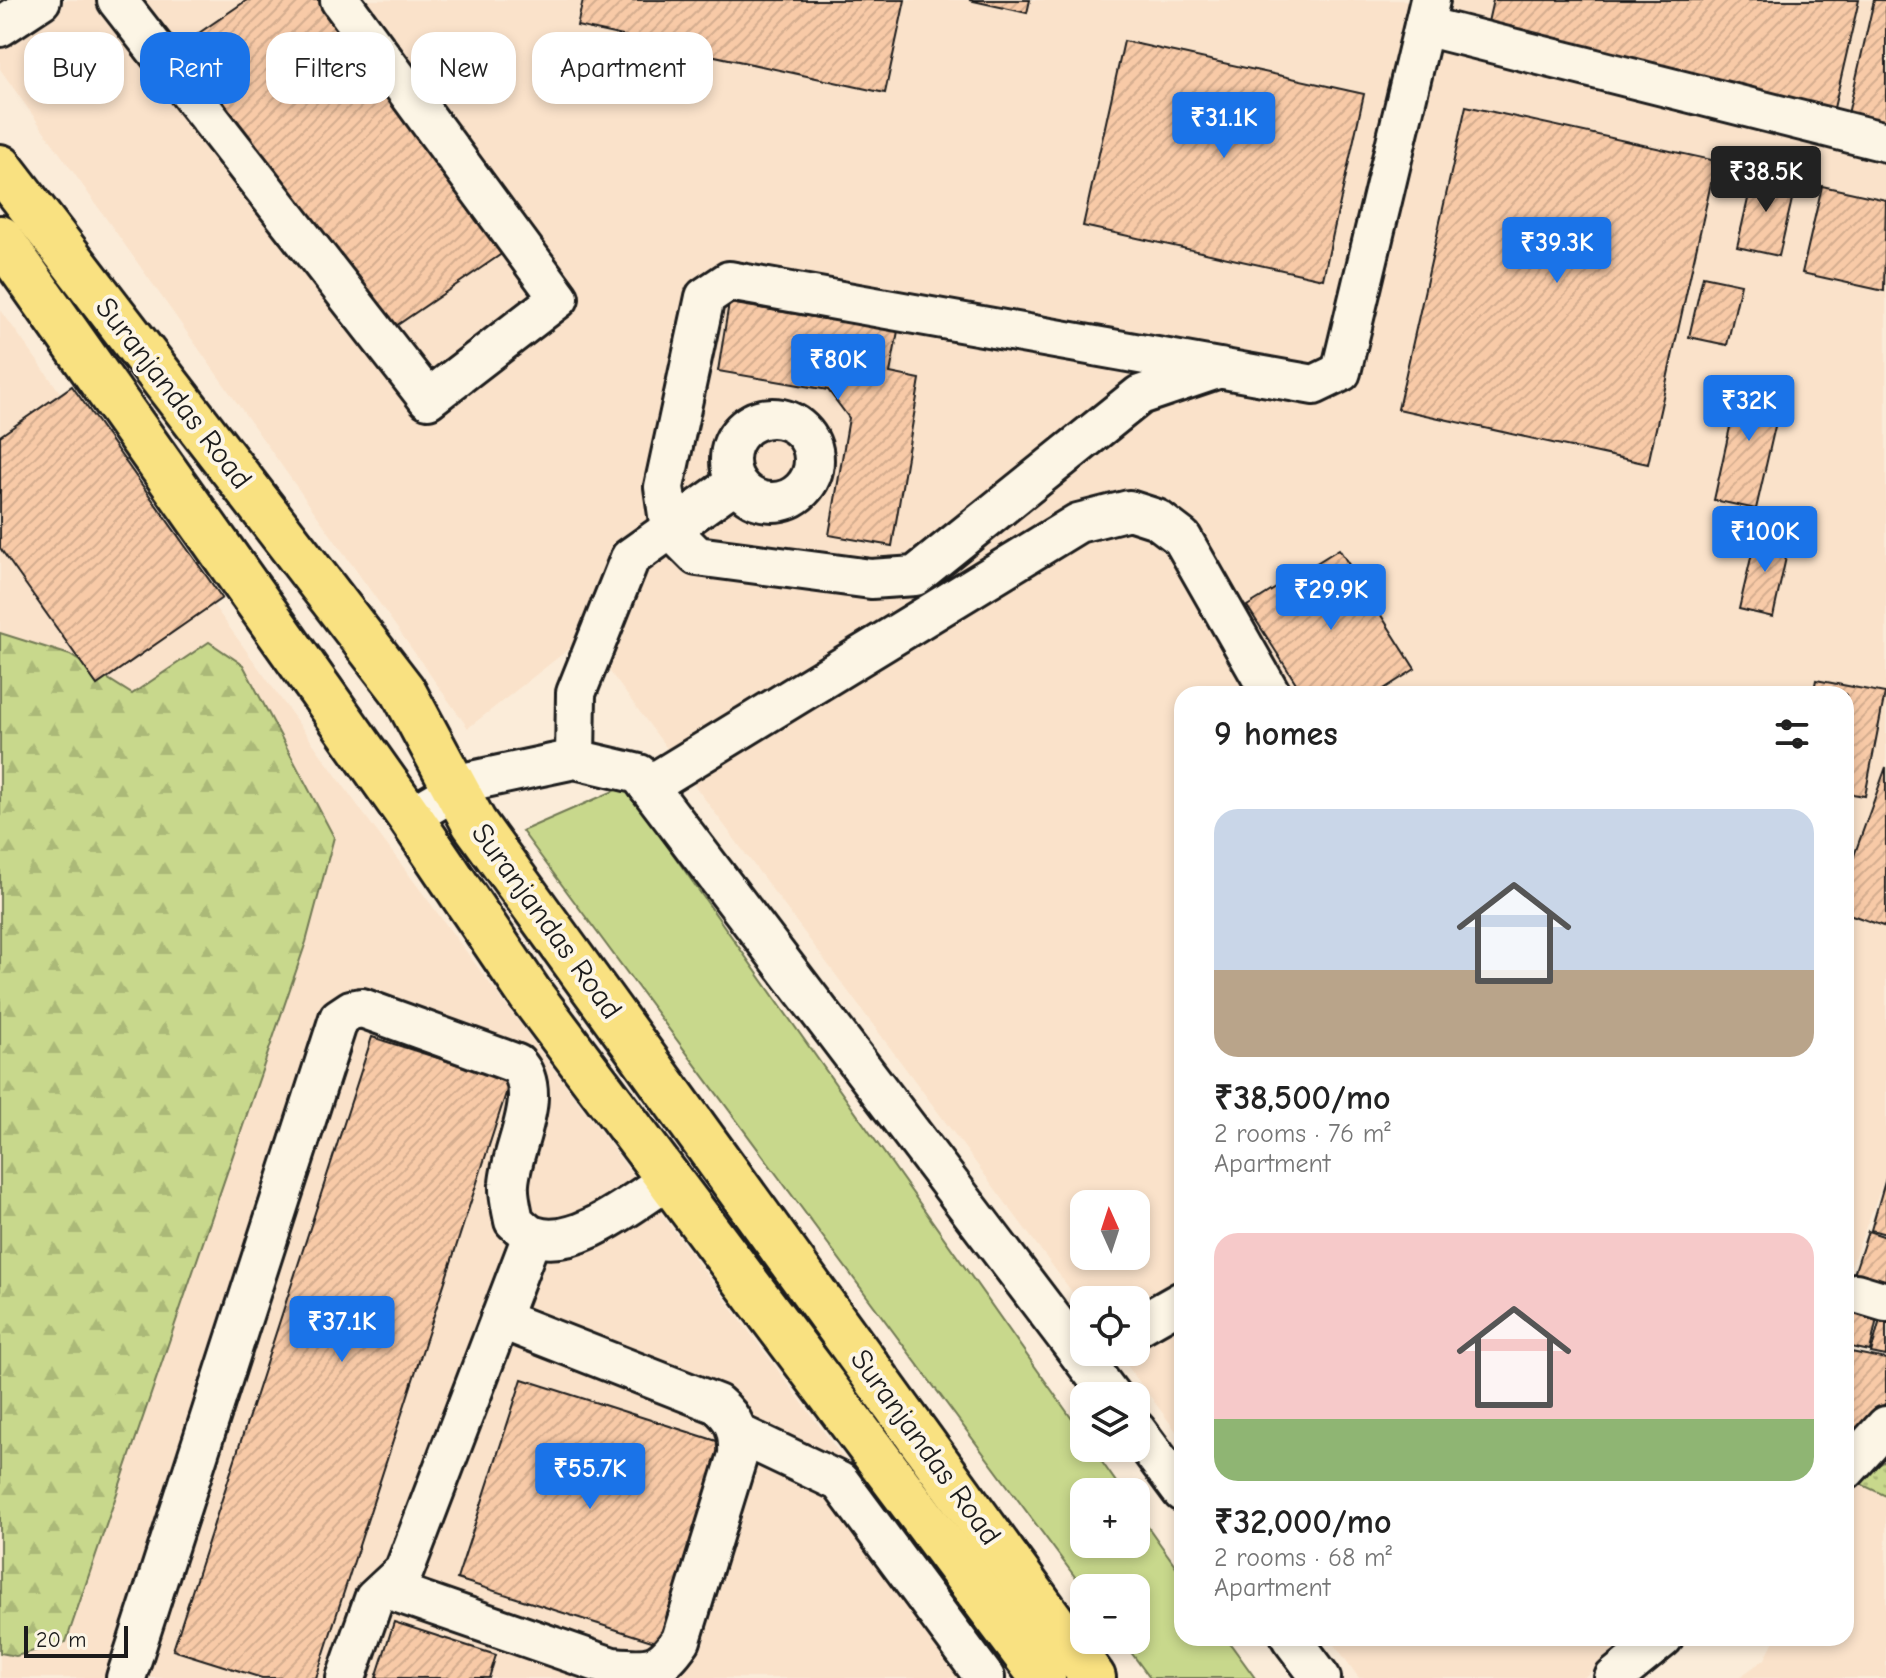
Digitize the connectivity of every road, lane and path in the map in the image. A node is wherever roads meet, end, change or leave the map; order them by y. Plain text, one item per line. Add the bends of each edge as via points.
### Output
1 (41, 0) edge
2 (117, 0) edge
3 (340, 0) edge
4 (1427, 13) edge
5 (0, 27) edge
6 (1886, 142) edge
7 (0, 167) edge
8 (0, 238) edge
9 (1220, 368) junction
10 (735, 483) dead end
11 (670, 529) junction
12 (1266, 686) edge
13 (575, 759) junction
14 (648, 786) junction
15 (456, 790) junction
16 (410, 817) junction
17 (671, 1178) junction
18 (532, 1236) junction
19 (1174, 1306) edge
20 (500, 1319) junction
21 (1150, 1319) edge
22 (1070, 1333) edge
23 (1886, 1426) edge
24 (739, 1434) junction
25 (1150, 1449) edge
26 (1854, 1461) edge
27 (1174, 1481) edge
28 (387, 1589) junction
29 (1297, 1646) edge
30 (1653, 1646) edge
31 (126, 1678) edge
32 (346, 1678) edge
33 (985, 1678) edge
34 (1043, 1678) edge
35 (1093, 1678) edge
36 (1321, 1678) edge
37 (1614, 1678) edge

1 - 5 street
2 - 3 street via 428,399 559,298
4 - 6 street
4 - 9 street via 1341,372 1314,385
7 - 15 main road, Suranjandas Road via 403,691
8 - 16 main road, Suranjandas Road
9 - 11 street via 1140,395 915,576 871,579 697,556
9 - 11 street via 729,281 705,297 664,487
10 - 11 street
11 - 13 street via 630,558 619,578 576,693
12 - 14 street via 1182,538 1157,519 1129,510 1068,528
13 - 14 street via 639,774
13 - 15 street via 471,781
14 - 22 street
15 - 16 street
15 - 35 main road, Suranjandas Road via 474,823
16 - 17 main road, Suranjandas Road via 530,994
17 - 18 street via 580,1235
17 - 34 main road, Suranjandas Road
18 - 20 street
18 - 31 street via 514,1221 509,1183 529,1093 527,1075 517,1064 362,1008 339,1018
19 - 21 street
20 - 24 street via 717,1404 732,1416
20 - 28 street via 404,1571
23 - 26 street
24 - 28 street via 738,1455 681,1640 666,1662 641,1669 601,1664
24 - 33 street via 840,1482
25 - 27 street
28 - 32 street via 374,1599 365,1617
29 - 36 street
30 - 37 street

